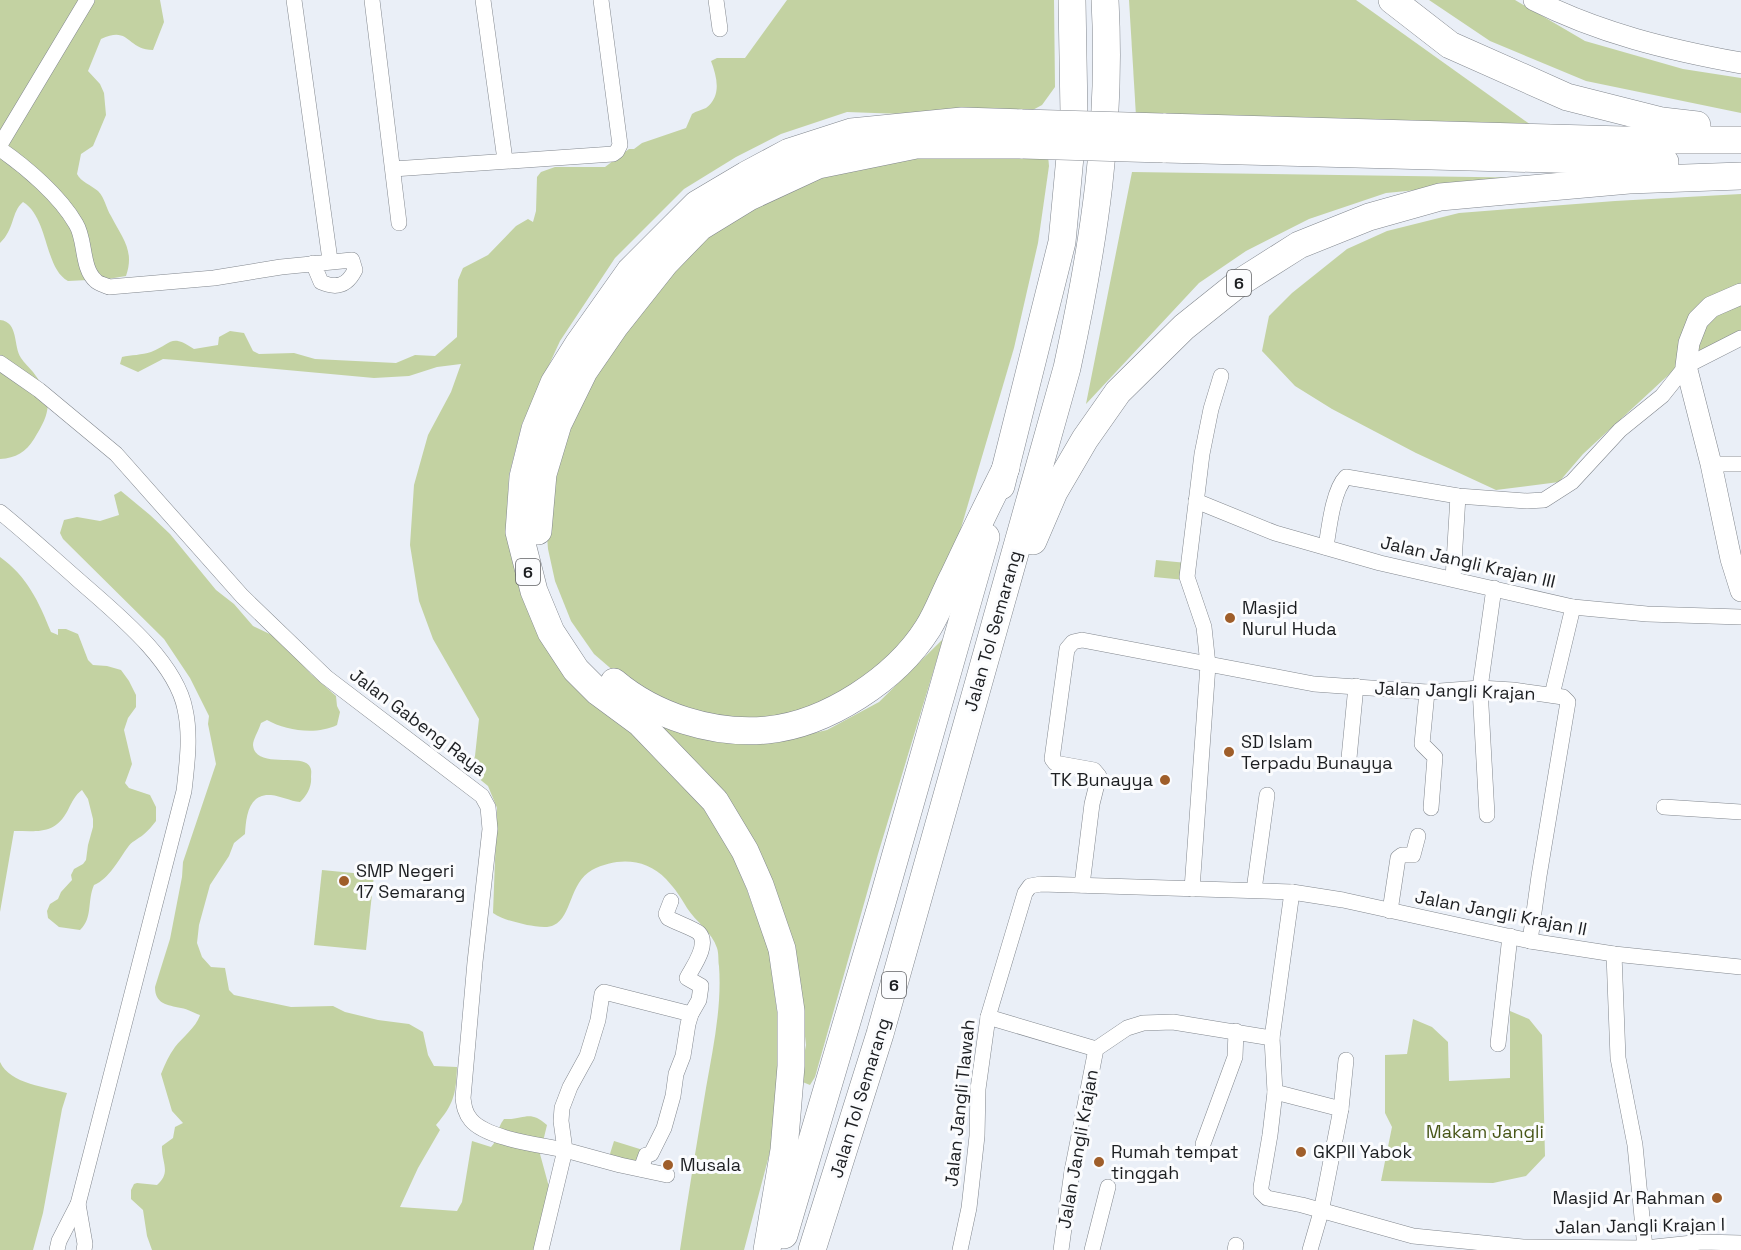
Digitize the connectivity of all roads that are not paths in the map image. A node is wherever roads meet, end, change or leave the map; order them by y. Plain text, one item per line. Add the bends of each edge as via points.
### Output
1 (87, 0) edge
2 (294, 0) edge
3 (372, 0) edge
4 (483, 0) edge
5 (601, 0) edge
6 (716, 0) edge
7 (1072, 0) edge
8 (1105, 0) edge
9 (1392, 0) edge
10 (1534, 0) edge
11 (720, 28) dead end
12 (1741, 63) edge
13 (1741, 130) edge
14 (1022, 134) junction
15 (1163, 138) junction
16 (1741, 140) edge
17 (0, 147) edge
18 (505, 160) junction
19 (1741, 164) edge
20 (393, 169) junction
21 (1741, 176) edge
22 (399, 223) dead end
23 (330, 260) junction
24 (313, 263) junction
25 (1741, 294) edge
26 (1741, 338) edge
27 (0, 363) edge
28 (1686, 366) junction
29 (1221, 376) dead end
30 (1711, 464) junction
31 (1741, 464) edge
32 (1006, 468) junction
33 (1458, 496) junction
34 (1196, 501) junction
35 (0, 512) edge
36 (1326, 547) junction
37 (1453, 579) junction
38 (1494, 588) junction
39 (1741, 591) edge
40 (1573, 607) junction
41 (1741, 617) edge
42 (1208, 665) junction
43 (1356, 686) junction
44 (1480, 688) junction
45 (1427, 692) junction
46 (1552, 695) junction
47 (968, 717) junction
48 (1349, 758) dead end
49 (1267, 795) dead end
50 (1664, 807) dead end
51 (1431, 808) dead end
52 (1741, 812) edge
53 (1487, 815) dead end
54 (1418, 836) dead end
55 (1082, 885) junction
56 (1192, 889) junction
57 (1254, 890) junction
58 (1292, 891) junction
59 (1025, 893) joint
60 (671, 901) dead end
61 (1390, 911) junction
62 (1510, 936) junction
63 (1530, 940) junction
64 (1614, 954) junction
65 (1741, 967) edge
66 (691, 1014) junction
67 (988, 1017) junction
68 (1236, 1031) junction
69 (1272, 1038) junction
70 (1498, 1044) dead end
71 (1096, 1049) junction
72 (1346, 1060) dead end
73 (1275, 1092) junction
74 (1341, 1109) junction
75 (1203, 1144) dead end
76 (565, 1150) junction
77 (641, 1169) junction
78 (667, 1175) dead end
79 (1108, 1188) dead end
80 (78, 1204) junction
81 (1322, 1212) junction
82 (1741, 1243) edge
83 (1702, 1246) edge
84 (1646, 1248) junction
85 (1541, 1249) edge
86 (57, 1250) edge
87 (84, 1250) edge
88 (541, 1250) edge
89 (767, 1250) edge
90 (780, 1250) edge
91 (812, 1250) edge
92 (960, 1250) edge
93 (1061, 1250) edge
94 (1092, 1250) edge
95 (1310, 1250) edge

1 - 17 street
2 - 23 street
3 - 20 street
4 - 18 street
5 - 18 street via 620,146 613,154
6 - 11 street
7 - 32 highway, Jalan Tol Semarang / 6 via 1074,114 1062,242
8 - 47 highway, Jalan Tol Semarang / 6 via 1103,161 1086,283 1067,368
9 - 13 highway via 1450,45 1567,97 1662,121
10 - 12 street via 1609,32
14 - 15 highway, 6, bridge
14 - 32 highway, 6 via 916,145 818,165 749,196 700,227 665,263 584,371 558,424 543,474 538,524 540,550 564,625 588,660 627,693 691,723 768,730 814,718 854,699 898,666 928,628
14 - 89 highway, 6 via 962,121 851,132 789,152 697,204 630,271 579,343 554,383 535,429 523,477 519,532 534,591 551,632 576,670 640,723 715,801 745,851 782,949 791,1011 792,1065 784,1150
15 - 16 highway, 6
15 - 19 highway, 6
17 - 24 street via 25,166 68,212 78,226 88,268 96,281 109,287 214,278
18 - 20 street
20 - 22 street
21 - 47 highway, 6 via 1629,180 1440,197 1369,217 1299,244 1239,283 1184,327 1118,392 1085,439 1054,492 1034,538
23 - 24 street
23 - 24 street via 352,260 355,270 351,279 341,286 330,286 321,282
25 - 28 street via 1711,307 1698,320
26 - 28 street
27 - 76 street, Jalan Gabeng Raya via 116,454 242,596 326,677 482,796 488,807 490,829 463,1098 465,1111 472,1122 490,1132
28 - 30 street
28 - 33 street via 1662,396 1620,430 1559,492 1544,500 1527,501
29 - 34 street via 1206,431
30 - 31 street
30 - 39 street
32 - 90 highway, Jalan Tol Semarang / 6
33 - 36 street via 1346,477 1336,499
33 - 37 street
34 - 36 street, Jalan Jangli Krajan III via 1275,533
34 - 42 street via 1187,577 1204,627
35 - 80 street via 132,627 172,677 185,708 188,751 184,791
36 - 37 street, Jalan Jangli Krajan III
37 - 38 street, Jalan Jangli Krajan III
38 - 40 street, Jalan Jangli Krajan III
38 - 44 street
40 - 41 street, Jalan Jangli Krajan III
40 - 46 street
42 - 43 street, Jalan Jangli Krajan via 1282,680
42 - 55 street, Jalan Jangli Krajan via 1082,640 1072,642 1067,649 1052,759 1055,763 1094,770 1099,776
42 - 56 street
43 - 45 street, Jalan Jangli Krajan
43 - 48 street
44 - 45 street, Jalan Jangli Krajan
44 - 46 street, Jalan Jangli Krajan
44 - 53 street
45 - 51 street via 1422,744 1435,757
46 - 63 street, Jalan Jangli Krajan via 1566,698 1568,707
47 - 91 highway, Jalan Tol Semarang / 6 via 880,1034
49 - 57 street
50 - 52 street
54 - 61 street via 1413,855 1398,858
55 - 56 street, Jalan Jangli Krajan II
55 - 59 street, Jalan Jangli Krajan II via 1041,884 1030,886
56 - 57 street, Jalan Jangli Krajan II
57 - 58 street, Jalan Jangli Krajan II
58 - 61 street, Jalan Jangli Krajan II
58 - 69 street
59 - 67 street, Jalan Jangli Tlawah
60 - 66 street via 668,918 696,931 701,938 702,951 687,978 701,986
61 - 62 street, Jalan Jangli Krajan II
62 - 63 street, Jalan Jangli Krajan II
62 - 70 street
63 - 64 street, Jalan Jangli Krajan II
64 - 65 street, Jalan Jangli Krajan II
64 - 84 street via 1618,1058 1635,1145
66 - 76 street via 602,994 587,1056 562,1108
66 - 77 street via 664,1128
67 - 71 street, Jalan Jangli Krajan
67 - 92 street, Jalan Jangli Tlawah via 969,1208
68 - 69 street, Jalan Jangli Krajan
68 - 71 street, Jalan Jangli Krajan via 1173,1022 1143,1023 1127,1028
68 - 75 street via 1235,1057
69 - 73 street
71 - 93 street, Jalan Jangli Krajan
72 - 74 street
73 - 74 street
73 - 81 street, Jalan Jangli Krajan I via 1261,1192 1267,1198
74 - 81 street
76 - 77 street
76 - 88 street
77 - 78 street
79 - 94 street
80 - 86 street
80 - 87 street
81 - 85 street, Jalan Jangli Krajan I via 1413,1236
81 - 95 street
82 - 83 street, Jalan Jangli Krajan I
83 - 84 street, Jalan Jangli Krajan I
84 - 85 street, Jalan Jangli Krajan I

